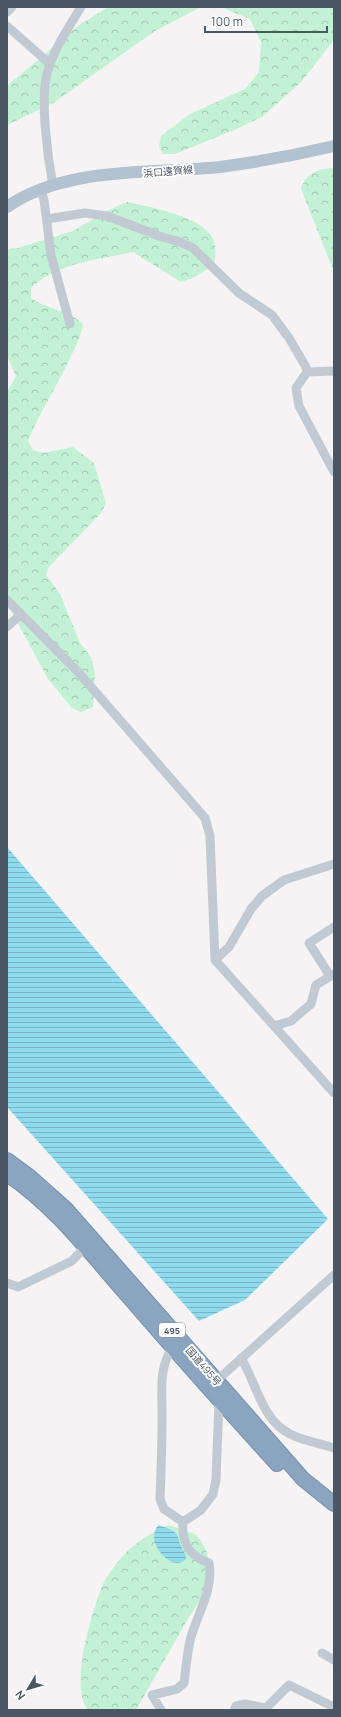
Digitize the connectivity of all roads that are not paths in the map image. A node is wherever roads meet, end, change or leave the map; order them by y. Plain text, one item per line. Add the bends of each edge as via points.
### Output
1 (12, 7) edge
2 (81, 7) edge
3 (7, 12) edge
4 (7, 26) edge
5 (50, 64) junction
6 (334, 146) edge
7 (53, 186) junction
8 (41, 190) junction
9 (7, 208) edge
10 (47, 219) junction
11 (70, 324) dead end
12 (334, 371) edge
13 (308, 372) junction
14 (334, 472) edge
15 (7, 600) edge
16 (21, 614) junction
17 (7, 627) edge
18 (334, 864) edge
19 (334, 928) edge
20 (215, 960) junction
21 (332, 975) edge
22 (274, 1026) junction
23 (334, 1093) edge
24 (7, 1160) edge
25 (7, 1174) edge
26 (86, 1247) junction
27 (334, 1275) edge
28 (7, 1283) edge
29 (173, 1347) junction
30 (241, 1358) junction
31 (213, 1384) junction
32 (219, 1400) junction
33 (334, 1448) edge
34 (334, 1504) edge
35 (334, 1515) edge
36 (183, 1522) junction
37 (322, 1653) dead end
38 (334, 1660) edge
39 (334, 1707) edge
40 (161, 1710) edge
41 (234, 1710) edge

1 - 3 street
2 - 5 street
4 - 5 street
5 - 7 street via 44,98 48,162
6 - 7 main road, 浜口遠賀線 via 220,167 94,177
7 - 8 main road, 浜口遠賀線
8 - 9 main road, 浜口遠賀線
8 - 10 street
10 - 11 street via 51,255
10 - 13 street via 86,213 107,216 193,248 239,293 272,315 289,338
12 - 13 street
13 - 14 street via 296,388 297,398
15 - 16 street
16 - 17 street
16 - 20 street via 80,673 206,818 210,836
18 - 20 street via 284,880 262,896 251,909 229,947
19 - 21 street via 309,943
20 - 22 street
21 - 22 street via 316,985 311,1004 291,1020
22 - 23 street
24 - 31 highway, 国道495号 / 495 via 66,1209
25 - 26 highway, 国道495号 / 495 via 23,1184 57,1214
26 - 28 street via 72,1261 18,1287
26 - 29 highway, 国道495号 / 495
27 - 30 street
29 - 31 highway, 国道495号 / 495
29 - 36 street via 167,1355 161,1384 160,1499 164,1509
30 - 31 street
30 - 33 street via 266,1411 277,1426 291,1435
31 - 32 highway, 国道495号 / 495
31 - 34 highway, 国道495号 / 495 via 303,1479
32 - 35 highway, 国道495号 / 495 via 302,1491
32 - 36 street via 216,1480 213,1494 201,1510
36 - 40 street via 185,1543 192,1555 209,1563 212,1574 191,1638 184,1683 177,1689 152,1695
37 - 38 street
39 - 41 street via 289,1685 266,1708 245,1704 236,1706

